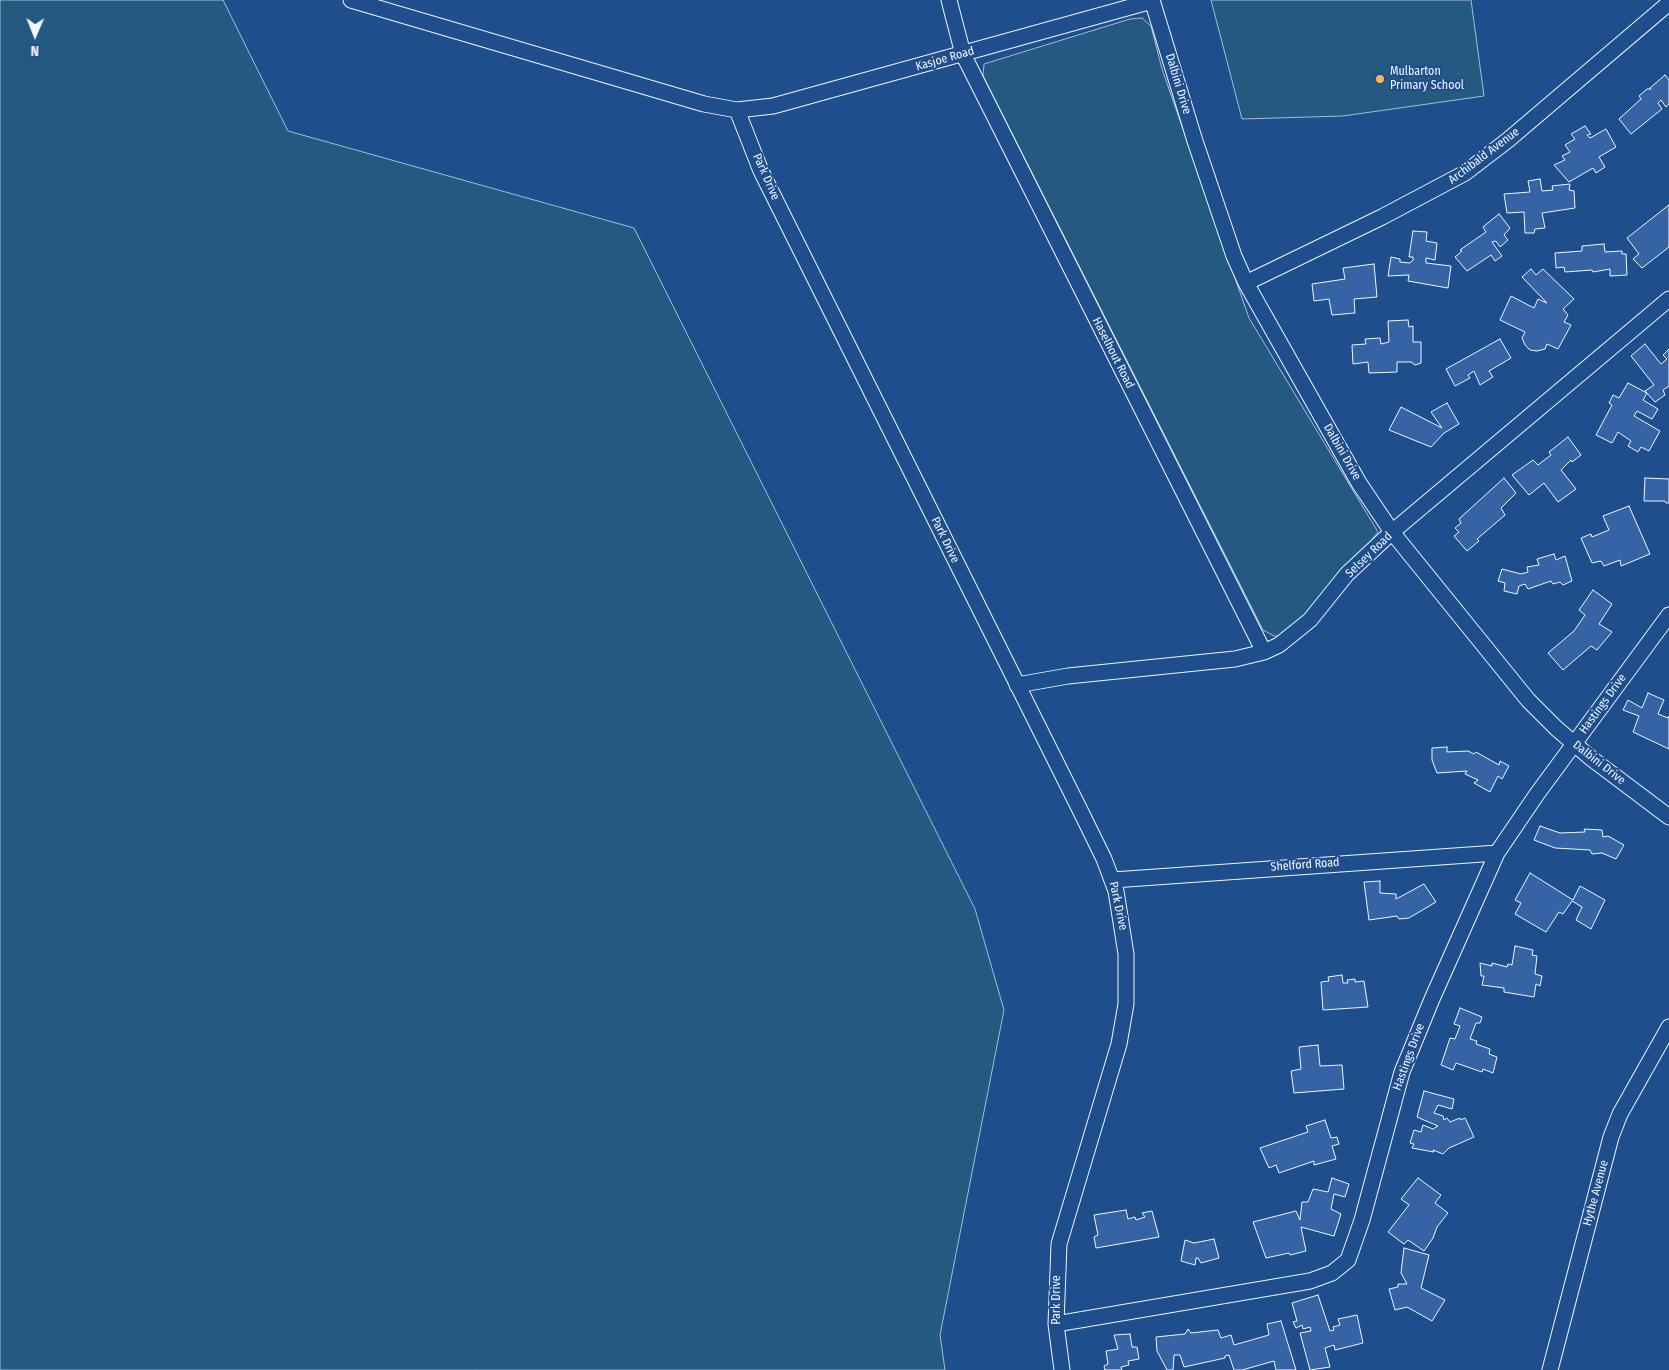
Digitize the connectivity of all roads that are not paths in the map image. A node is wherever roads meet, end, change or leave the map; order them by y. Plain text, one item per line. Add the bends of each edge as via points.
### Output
1 (351, 0) edge
2 (949, 0) edge
3 (1152, 1) edge
4 (1669, 3) edge
5 (963, 54) junction
6 (737, 110) junction
7 (1246, 283) junction
8 (1669, 299) edge
9 (1392, 532) junction
10 (1669, 615) edge
11 (1264, 652) junction
12 (1017, 685) junction
13 (1574, 744) junction
14 (1669, 817) edge
15 (1497, 853) junction
16 (1113, 880) junction
17 (1669, 1027) edge
18 (1056, 1324) junction
19 (1062, 1370) edge
20 (1550, 1370) edge

1 - 6 street via 704,104
2 - 5 street, Haselhout Road
3 - 5 street, Kasjoe Road
3 - 7 street, Dalbini Drive via 1210,188
4 - 7 street, Archibald Avenue via 1465,173
5 - 6 street, Kasjoe Road via 773,106
5 - 11 street, Haselhout Road
6 - 12 street, Park Drive via 761,171
7 - 9 street, Dalbini Drive via 1359,482
8 - 9 street, Selsey Road
9 - 11 street, Selsey Road via 1347,574 1300,630
9 - 13 street, Dalbini Drive via 1528,700
10 - 13 street, Hastings Drive
11 - 12 street, Selsey Road via 1235,659 1068,676
12 - 16 street, Park Drive
13 - 14 street, Dalbini Drive
13 - 15 street, Hastings Drive
15 - 16 street, Shelford Road
15 - 18 street, Hastings Drive via 1402,1072 1348,1260 1332,1273 1310,1281
16 - 18 street, Park Drive via 1126,954 1126,1004 1119,1044 1062,1233 1057,1269
17 - 20 street, Hythe Avenue via 1620,1114 1611,1137
18 - 19 street, Park Drive

